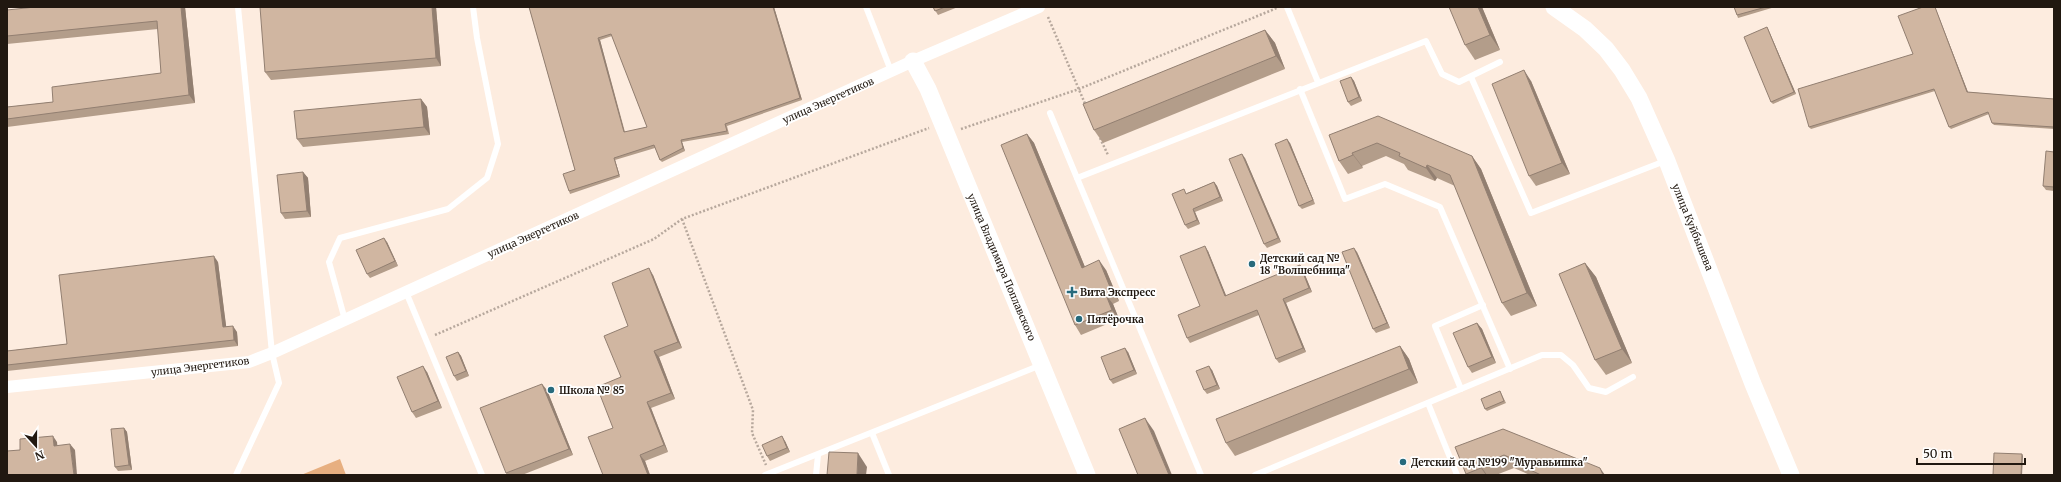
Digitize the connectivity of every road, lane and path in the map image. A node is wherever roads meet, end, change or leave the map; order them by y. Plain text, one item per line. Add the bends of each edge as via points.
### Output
1 (238, 7) edge
2 (473, 7) edge
3 (866, 7) edge
4 (1279, 7) edge
5 (1287, 7) edge
6 (1554, 7) edge
7 (1043, 10) edge
8 (913, 61) junction
9 (1500, 62) dead end
10 (891, 71) junction
11 (1471, 77) junction
12 (1318, 82) junction
13 (1079, 89) junction
14 (1300, 89) junction
15 (1088, 110) edge
16 (1050, 112) dead end
17 (949, 127) junction
18 (1100, 137) edge
19 (1667, 161) junction
20 (1112, 164) junction
21 (1077, 178) junction
22 (682, 219) junction
23 (406, 292) junction
24 (1483, 305) junction
25 (345, 320) junction
26 (427, 339) junction
27 (272, 353) junction
28 (1042, 365) junction
29 (1510, 369) junction
30 (1633, 377) dead end
31 (7, 387) edge
32 (1460, 389) junction
33 (1428, 403) junction
34 (872, 433) junction
35 (818, 455) junction
36 (767, 474) edge
37 (236, 475) edge
38 (482, 475) edge
39 (816, 475) edge
40 (889, 475) edge
41 (1087, 475) edge
42 (1201, 475) edge
43 (1255, 475) edge
44 (1457, 475) edge
45 (1791, 475) edge

1 - 27 lane
2 - 25 lane via 498,144 487,178 448,209 340,238 329,262
3 - 10 lane
4 - 13 path
5 - 12 lane
6 - 19 main road, улица Куйбышева via 1606,49 1622,70 1639,98
7 - 8 street, улица Энергетиков
7 - 13 path
8 - 10 street, улица Энергетиков
8 - 17 main road, улица Владимира Поплавского
9 - 11 lane
10 - 23 street, улица Энергетиков
11 - 12 lane via 1459,82 1442,74 1426,41
11 - 19 lane via 1531,213
12 - 14 lane
13 - 15 path
13 - 17 path
14 - 20 lane
14 - 24 lane via 1345,199 1385,184 1440,207
16 - 21 lane
17 - 22 path
17 - 28 main road, улица Владимира Поплавского
18 - 20 path
19 - 45 main road, улица Куйбышева
20 - 21 lane
21 - 42 lane
22 - 26 path via 654,239
22 - 36 path via 753,410 752,432
23 - 25 street, улица Энергетиков
23 - 26 lane
24 - 29 lane
24 - 32 lane via 1435,326
25 - 27 street, улица Энергетиков
26 - 38 lane
27 - 31 street, улица Энергетиков via 249,362
27 - 37 lane via 279,382
28 - 34 lane
28 - 41 main road, улица Владимира Поплавского
29 - 30 lane via 1542,355 1560,355 1574,365 1589,388 1606,392
29 - 32 lane
32 - 33 lane
33 - 43 lane
33 - 44 lane
34 - 35 lane
34 - 40 lane
35 - 36 lane
35 - 39 lane

